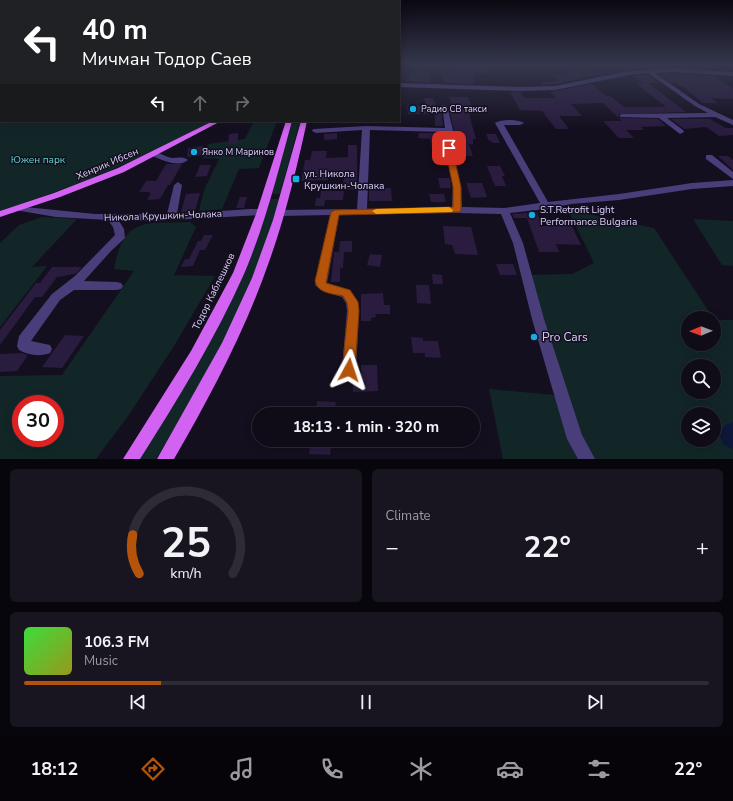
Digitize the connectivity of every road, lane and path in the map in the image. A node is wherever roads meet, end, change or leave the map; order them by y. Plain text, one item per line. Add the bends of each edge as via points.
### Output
1 (416, 86) edge
2 (562, 86) edge
3 (671, 86) edge
4 (444, 106) dead end
5 (622, 116) dead end
6 (661, 116) junction
7 (717, 116) junction
8 (733, 117) edge
9 (216, 122) edge
10 (289, 122) edge
11 (304, 122) edge
12 (520, 123) dead end
13 (733, 123) edge
14 (366, 128) junction
15 (449, 130) junction
16 (316, 131) dead end
17 (680, 132) dead end
18 (155, 154) junction
19 (709, 157) dead end
20 (184, 160) dead end
21 (733, 176) edge
22 (733, 184) edge
23 (178, 185) dead end
24 (546, 206) junction
25 (18, 208) junction
26 (457, 210) junction
27 (504, 211) junction
28 (261, 212) junction
29 (335, 212) junction
30 (362, 212) junction
31 (280, 213) junction
32 (0, 214) edge
33 (171, 217) junction
34 (111, 218) junction
35 (70, 285) junction
36 (117, 286) dead end
37 (45, 349) dead end
38 (349, 370) dead end
39 (131, 459) edge
40 (165, 459) edge
41 (588, 459) edge

1 - 2 street via 520,89
3 - 7 street
4 - 15 street
5 - 6 street
6 - 7 street
6 - 17 street
7 - 8 street
7 - 13 street
9 - 18 main road, Хенрик Ибсен
10 - 28 main road, Тодор Каблешков
11 - 31 main road
12 - 24 street via 499,123
14 - 15 street
14 - 16 street
14 - 30 street
15 - 26 street via 449,148 457,187
18 - 20 street via 169,160
18 - 25 main road, Хенрик Ибсен via 92,182
19 - 21 street
22 - 24 street via 692,186
23 - 33 street
24 - 27 street
25 - 32 main road, Хенрик Ибсен
25 - 34 street, Никола Крушкин-Чолака via 53,214
26 - 27 street
26 - 30 street
27 - 41 street via 518,243 538,319 575,439
28 - 33 street, Никола Крушкин-Чолака
28 - 39 main road, Тодор Каблешков via 250,246 204,340
29 - 30 street
29 - 31 street
29 - 38 street via 321,285 346,293 352,302 354,311
31 - 40 main road via 246,308 205,389
33 - 34 street, Никола Крушкин-Чолака
34 - 35 street via 121,233 120,238 106,248 79,279
35 - 36 street
35 - 37 street via 56,298 24,340 24,346 28,348

